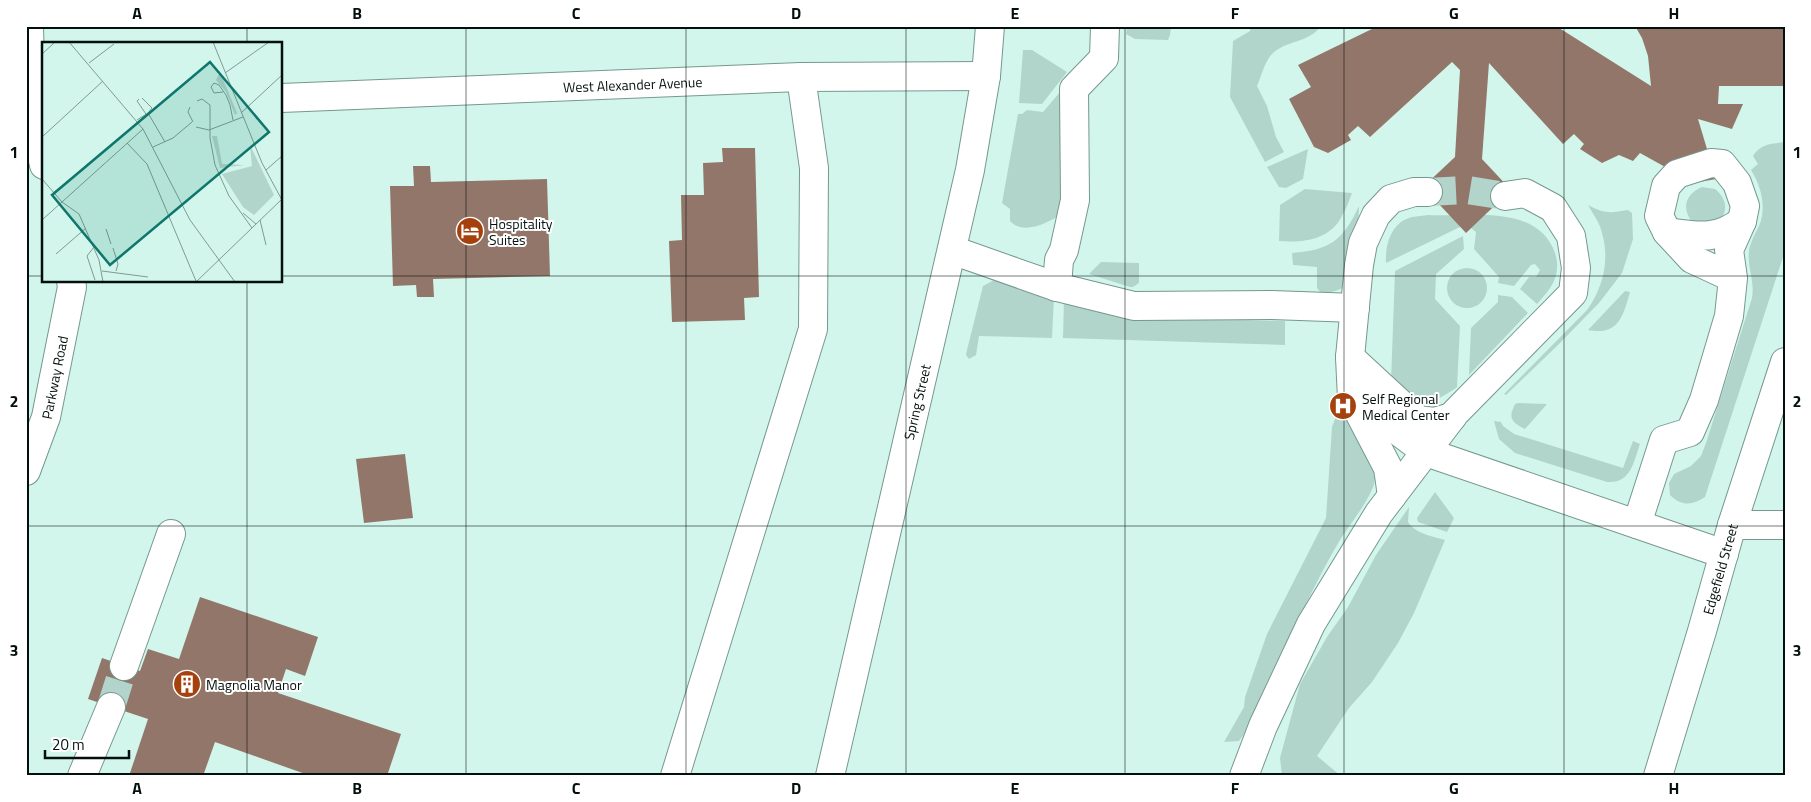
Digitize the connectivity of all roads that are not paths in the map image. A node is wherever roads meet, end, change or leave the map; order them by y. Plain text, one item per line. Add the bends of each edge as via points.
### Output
1 (29, 26) edge
2 (990, 26) edge
3 (1105, 26) edge
4 (986, 76) junction
5 (801, 77) junction
6 (282, 98) edge
7 (34, 108) edge
8 (42, 154) edge
9 (1428, 192) tunnel mouth
10 (1505, 196) tunnel mouth
11 (1742, 220) junction
12 (1667, 232) junction
13 (952, 250) junction
14 (1732, 278) junction
15 (71, 282) edge
16 (1057, 287) junction
17 (1355, 308) junction
18 (1785, 362) edge
19 (1353, 372) junction
20 (36, 417) edge
21 (1452, 417) junction
22 (1426, 452) junction
23 (26, 471) edge
24 (1392, 496) junction
25 (1637, 524) junction
26 (1732, 525) junction
27 (1785, 525) edge
28 (171, 534) dead end
29 (1724, 554) junction
30 (124, 666) tunnel mouth
31 (111, 707) tunnel mouth
32 (82, 776) edge
33 (675, 776) edge
34 (830, 776) edge
35 (1244, 776) edge
36 (1658, 776) edge

1 - 7 street
2 - 4 street, Spring Street
3 - 16 street via 1104,58 1074,89 1075,200 1059,260
4 - 5 street, West Alexander Avenue
4 - 13 street, Spring Street
5 - 6 street, West Alexander Avenue
5 - 33 street via 814,168 813,329
7 - 8 street
9 - 17 street via 1414,192 1391,199 1376,215 1363,242
10 - 21 street via 1526,193 1553,208 1571,236 1576,268 1573,293
11 - 12 street via 1718,235
11 - 12 street via 1745,206 1737,183 1722,164 1711,163 1677,174 1666,186 1659,216
11 - 14 street via 1729,250
12 - 14 street via 1692,259
13 - 16 street
13 - 34 street, Spring Street
14 - 25 street via 1729,316 1704,400 1690,432 1664,440
15 - 20 street, Parkway Road
16 - 17 street via 1134,306
17 - 19 street
18 - 26 street, Edgefield Street
19 - 21 street via 1418,420 1434,422
19 - 22 street via 1371,411
19 - 24 street via 1352,398 1388,468
20 - 23 street, Parkway Road
21 - 22 street
22 - 24 street
22 - 25 street
24 - 35 street via 1311,624 1263,726
25 - 29 street
26 - 27 street
26 - 29 street, Edgefield Street
28 - 30 street
29 - 36 street, Edgefield Street
31 - 32 street

